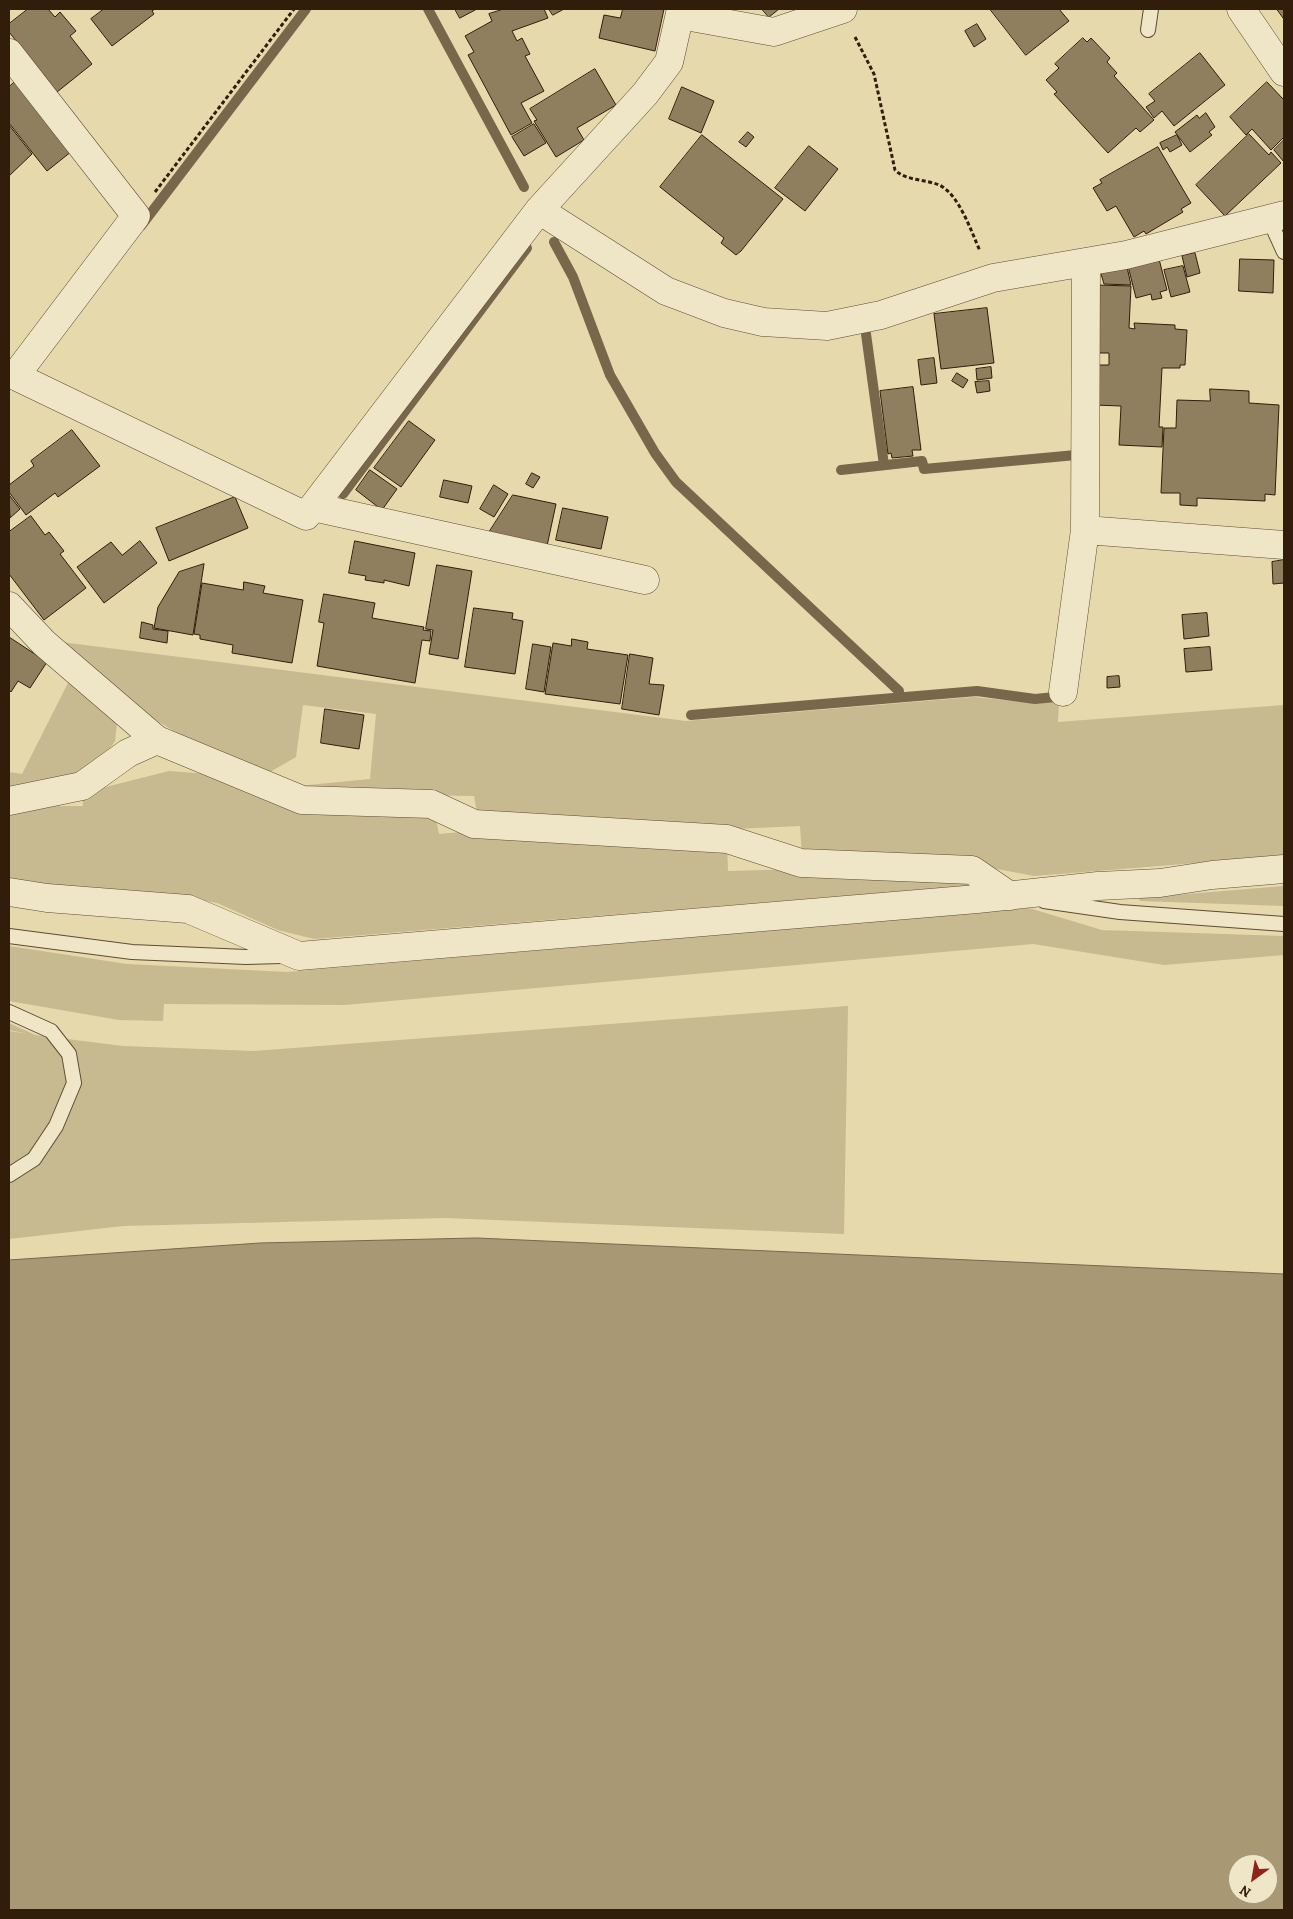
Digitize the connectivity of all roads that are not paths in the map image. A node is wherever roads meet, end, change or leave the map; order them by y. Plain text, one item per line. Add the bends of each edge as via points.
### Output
1 (842, 9) edge
2 (1152, 9) edge
3 (1241, 9) edge
4 (681, 12) edge
5 (1148, 30) dead end
6 (9, 53) edge
7 (1284, 72) edge
8 (539, 210) junction
9 (1277, 217) edge
10 (1284, 252) edge
11 (1086, 264) junction
12 (12, 375) edge
13 (313, 507) junction
14 (1085, 530) junction
15 (1284, 542) edge
16 (645, 580) dead end
17 (9, 606) edge
18 (1063, 692) dead end
19 (157, 740) junction
20 (9, 801) edge
21 (1284, 869) edge
22 (9, 892) edge
23 (1010, 896) junction
24 (1284, 924) edge
25 (9, 936) edge
26 (298, 956) junction
27 (9, 1012) edge
28 (9, 1175) edge

1 - 4 street via 774,32
2 - 5 lane
3 - 7 street
4 - 8 street via 669,62 645,94
6 - 12 street via 136,216
8 - 11 street via 666,291 724,313 763,322 826,326 881,315 993,278
8 - 13 street
9 - 10 lane
9 - 11 street
11 - 14 street
12 - 13 street via 306,516
13 - 16 street
14 - 15 street
14 - 18 street
17 - 19 street via 44,643
19 - 20 street via 128,753 82,786
19 - 23 street via 302,800 431,804 474,824 728,839 802,863 972,870
21 - 23 street
22 - 26 street via 188,909
23 - 24 lane via 1120,912
23 - 26 street
25 - 26 lane via 132,952
27 - 28 lane via 51,1031 69,1054 74,1083 56,1126 34,1159

